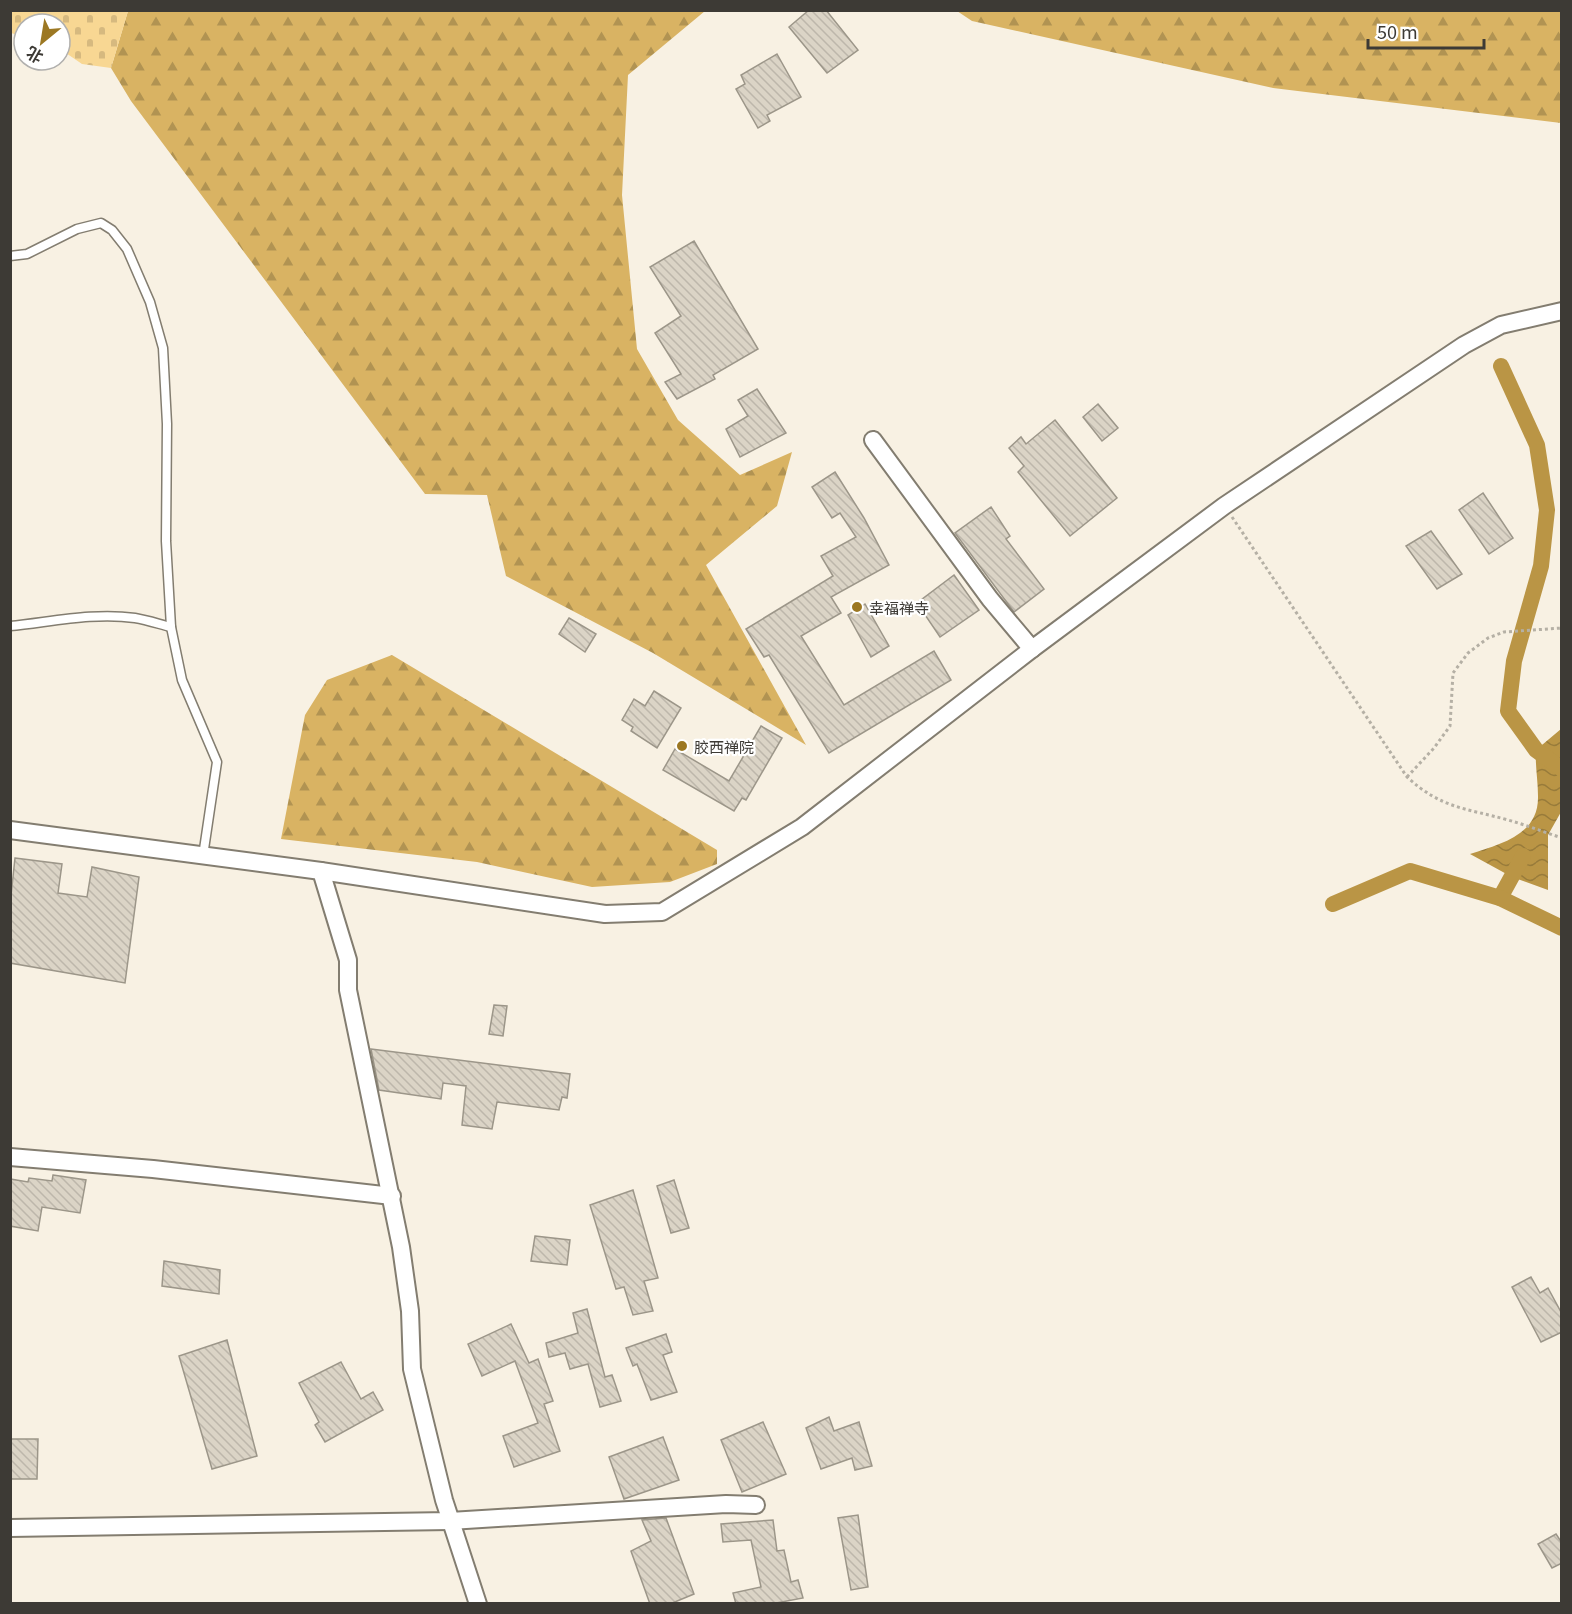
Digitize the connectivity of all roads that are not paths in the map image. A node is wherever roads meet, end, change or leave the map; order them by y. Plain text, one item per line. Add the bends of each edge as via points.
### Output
1 (10, 256) edge
2 (1562, 311) edge
3 (873, 440) dead end
4 (10, 626) edge
5 (171, 627) junction
6 (1032, 650) junction
7 (10, 830) edge
8 (203, 856) junction
9 (321, 871) junction
10 (10, 1157) edge
11 (392, 1196) junction
12 (756, 1505) dead end
13 (450, 1521) junction
14 (10, 1528) edge
15 (478, 1604) edge

1 - 5 lane via 27,254 77,229 101,223 127,249 150,302 163,348
2 - 6 street via 1502,325 1464,345 1224,506
3 - 6 street
4 - 5 lane via 105,617 135,618
5 - 8 lane via 182,680 217,762
6 - 9 street via 802,826 662,912 605,914
7 - 8 street
8 - 9 street
9 - 11 street via 348,960 348,990
10 - 11 street
11 - 13 street via 410,1311 412,1369
12 - 13 street
13 - 14 street
13 - 15 street

